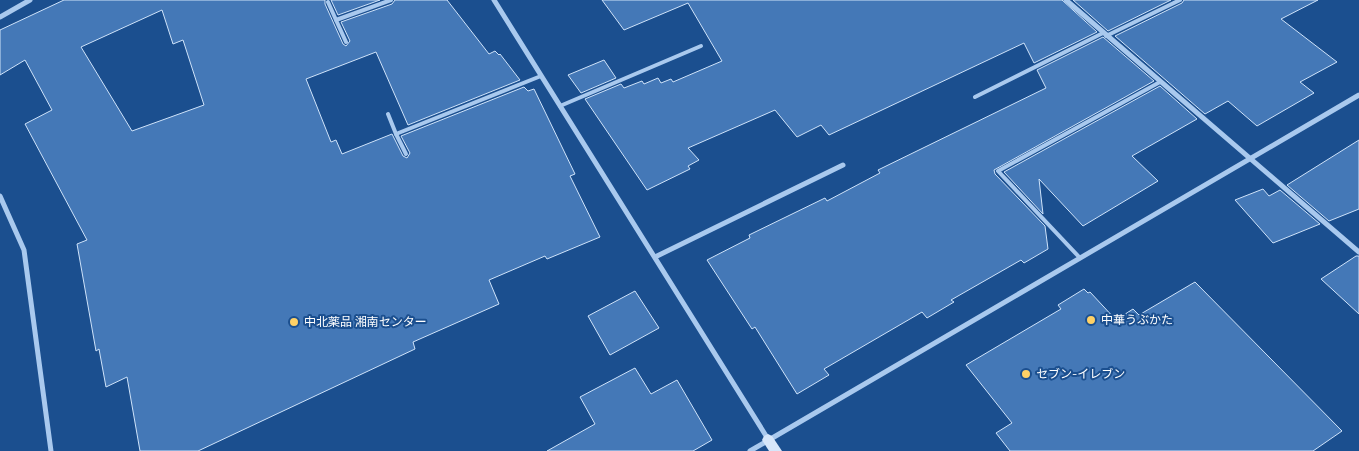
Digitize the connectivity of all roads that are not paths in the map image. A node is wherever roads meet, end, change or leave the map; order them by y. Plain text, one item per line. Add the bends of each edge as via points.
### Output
1 (30, 0) edge
2 (391, 0) edge
3 (494, 0) edge
4 (1066, 0) edge
5 (1180, 0) edge
6 (328, 2) dead end
7 (0, 18) edge
8 (336, 20) junction
9 (1105, 34) junction
10 (346, 42) dead end
11 (701, 46) dead end
12 (541, 76) junction
13 (1160, 82) junction
14 (1359, 96) edge
15 (975, 97) dead end
16 (560, 106) junction
17 (388, 114) dead end
18 (396, 134) junction
19 (406, 154) dead end
20 (1250, 159) junction
21 (843, 165) dead end
22 (0, 196) edge
23 (1359, 252) edge
24 (655, 258) junction
25 (1080, 258) junction
26 (768, 440) junction
27 (51, 451) edge
28 (750, 451) edge
29 (776, 451) edge

1 - 7 street
2 - 8 lane
3 - 12 street
4 - 9 street
5 - 9 lane
6 - 8 lane
8 - 10 lane
9 - 13 street
9 - 15 lane
11 - 16 lane
12 - 16 street
12 - 18 lane
13 - 20 street
13 - 25 lane via 998,171
14 - 20 street
16 - 24 street
17 - 18 lane
18 - 19 lane
20 - 23 street
20 - 25 street
21 - 24 street
22 - 27 street via 24,250
24 - 26 street
25 - 26 street
26 - 28 street
26 - 29 street

